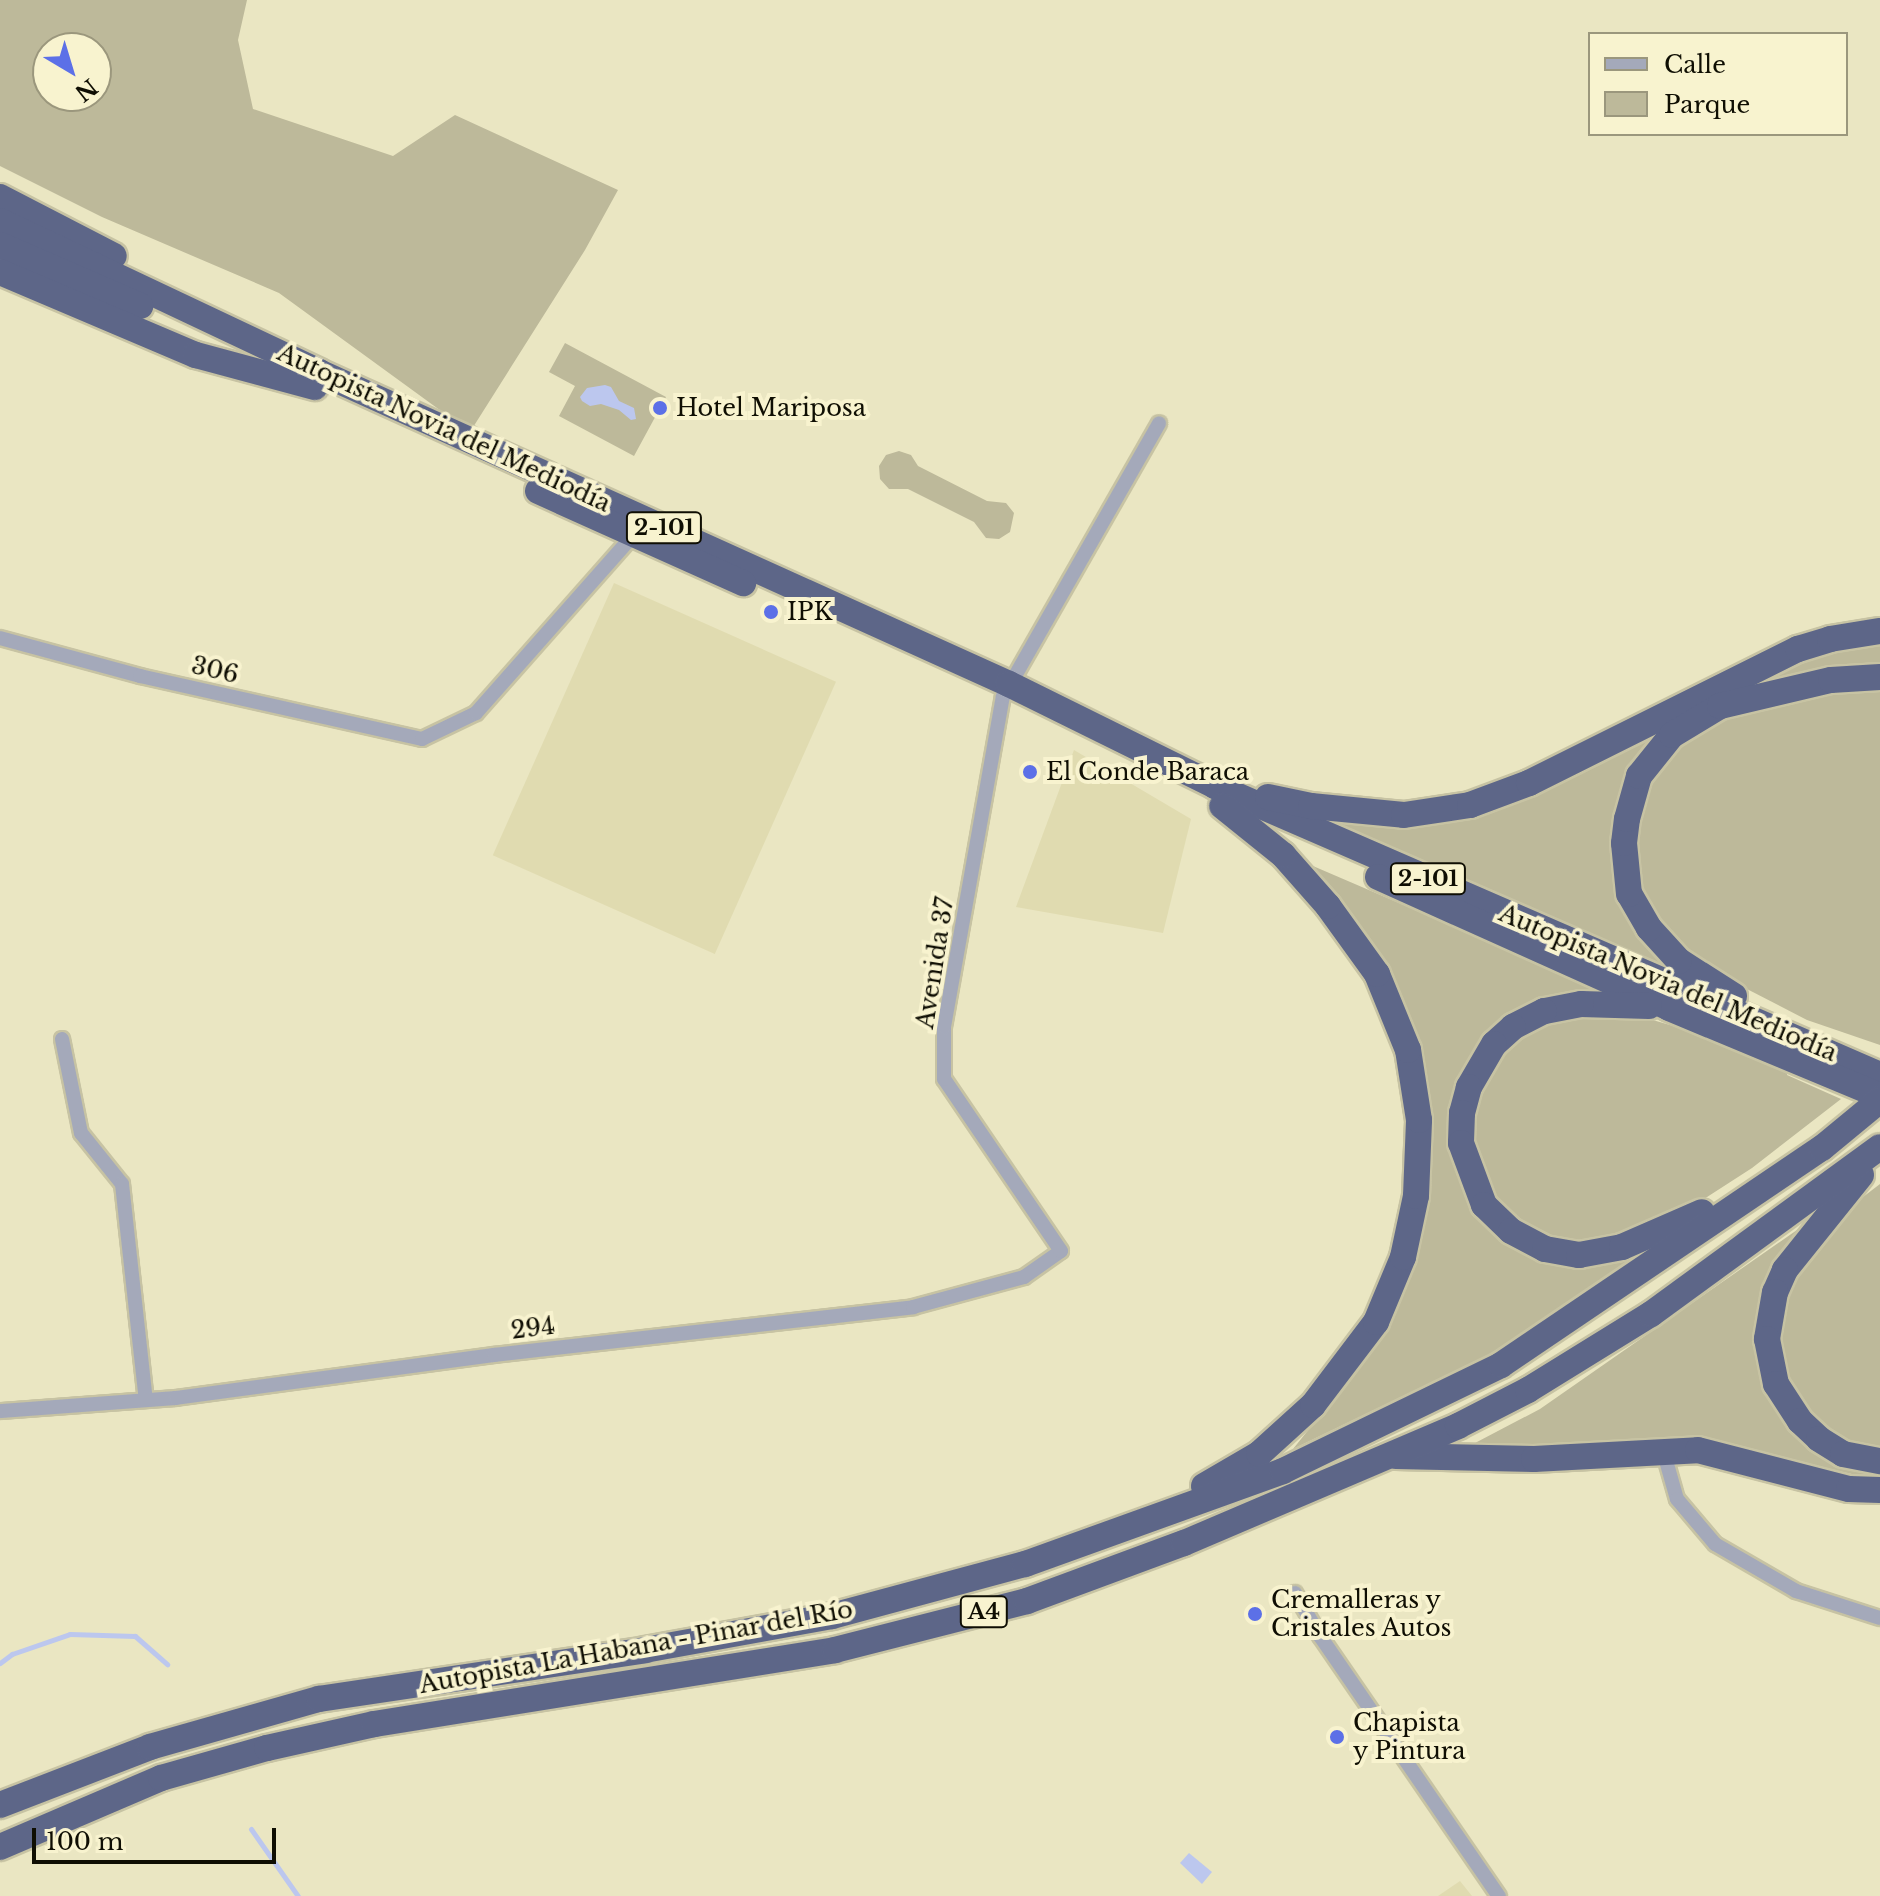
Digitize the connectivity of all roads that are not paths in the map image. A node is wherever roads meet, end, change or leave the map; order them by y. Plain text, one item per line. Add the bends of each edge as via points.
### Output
1 (0, 197) edge
2 (0, 221) edge
3 (0, 245) edge
4 (0, 272) edge
5 (223, 334) junction
6 (317, 380) junction
7 (1159, 423) dead end
8 (638, 527) junction
9 (1880, 631) edge
10 (0, 638) edge
11 (1880, 677) edge
12 (1006, 691) junction
13 (1219, 796) junction
14 (1669, 1008) junction
15 (62, 1039) dead end
16 (1846, 1070) junction
17 (1880, 1075) edge
18 (1880, 1098) edge
19 (1880, 1147) edge
20 (1822, 1148) junction
21 (1880, 1155) edge
22 (1061, 1251) joint
23 (146, 1400) junction
24 (0, 1411) edge
25 (1663, 1450) junction
26 (1389, 1456) junction
27 (1880, 1461) edge
28 (1880, 1490) edge
29 (1025, 1564) junction
30 (1295, 1593) dead end
31 (1880, 1618) edge
32 (0, 1805) edge
33 (0, 1847) edge
34 (1499, 1896) edge

1 - 6 highway via 237,322
2 - 5 highway, Autopista Novia del Mediodía / 2-101
3 - 5 highway, Autopista Novia del Mediodía / 2-101
4 - 6 highway via 196,355
5 - 6 highway, Autopista Novia del Mediodía / 2-101
6 - 8 highway, Autopista Novia del Mediodía / 2-101
7 - 12 street, Avenida 37
8 - 10 street, 306 via 476,713 422,739 140,676
8 - 12 highway, Autopista Novia del Mediodía / 2-101
9 - 13 highway via 1798,649 1529,783 1470,805 1404,815
11 - 16 highway via 1778,689 1696,718 1654,754 1639,776 1624,843 1629,894 1649,928 1679,961
12 - 13 highway, Autopista Novia del Mediodía / 2-101
12 - 22 street, Avenida 37 via 944,1027 944,1079
13 - 14 highway, Autopista Novia del Mediodía / 2-101
13 - 16 highway, Autopista Novia del Mediodía / 2-101
13 - 29 highway via 1328,906 1377,974 1408,1050 1419,1120 1416,1196 1403,1257 1376,1322 1313,1405 1259,1454 1204,1486
14 - 16 highway, Autopista Novia del Mediodía / 2-101
14 - 20 highway via 1581,1004 1544,1011 1494,1044 1469,1087 1461,1143 1484,1205 1511,1231 1545,1249 1579,1255 1622,1247 1664,1231
15 - 23 street via 81,1133 122,1184
16 - 17 highway, 2-101
16 - 18 highway, 2-101
18 - 20 highway, Autopista La Habana - Pinar del Río / A4
19 - 26 highway, Autopista La Habana - Pinar del Río / A4 via 1651,1314 1528,1390
20 - 29 highway, Autopista La Habana - Pinar del Río / A4 via 1501,1365 1283,1471
21 - 27 highway via 1785,1270 1775,1292 1767,1339 1776,1384 1800,1421 1843,1454
22 - 23 street, 294 via 1024,1277 913,1307
23 - 24 street, 294
25 - 26 highway via 1534,1459
25 - 28 highway via 1698,1450 1849,1489
25 - 31 street via 1677,1499 1715,1544 1796,1591
26 - 33 highway, Autopista La Habana - Pinar del Río / A4 via 1239,1521 1027,1601 835,1650 296,1740 161,1778
29 - 32 highway, Autopista La Habana - Pinar del Río / A4 via 832,1616 319,1699 150,1747
30 - 34 street

